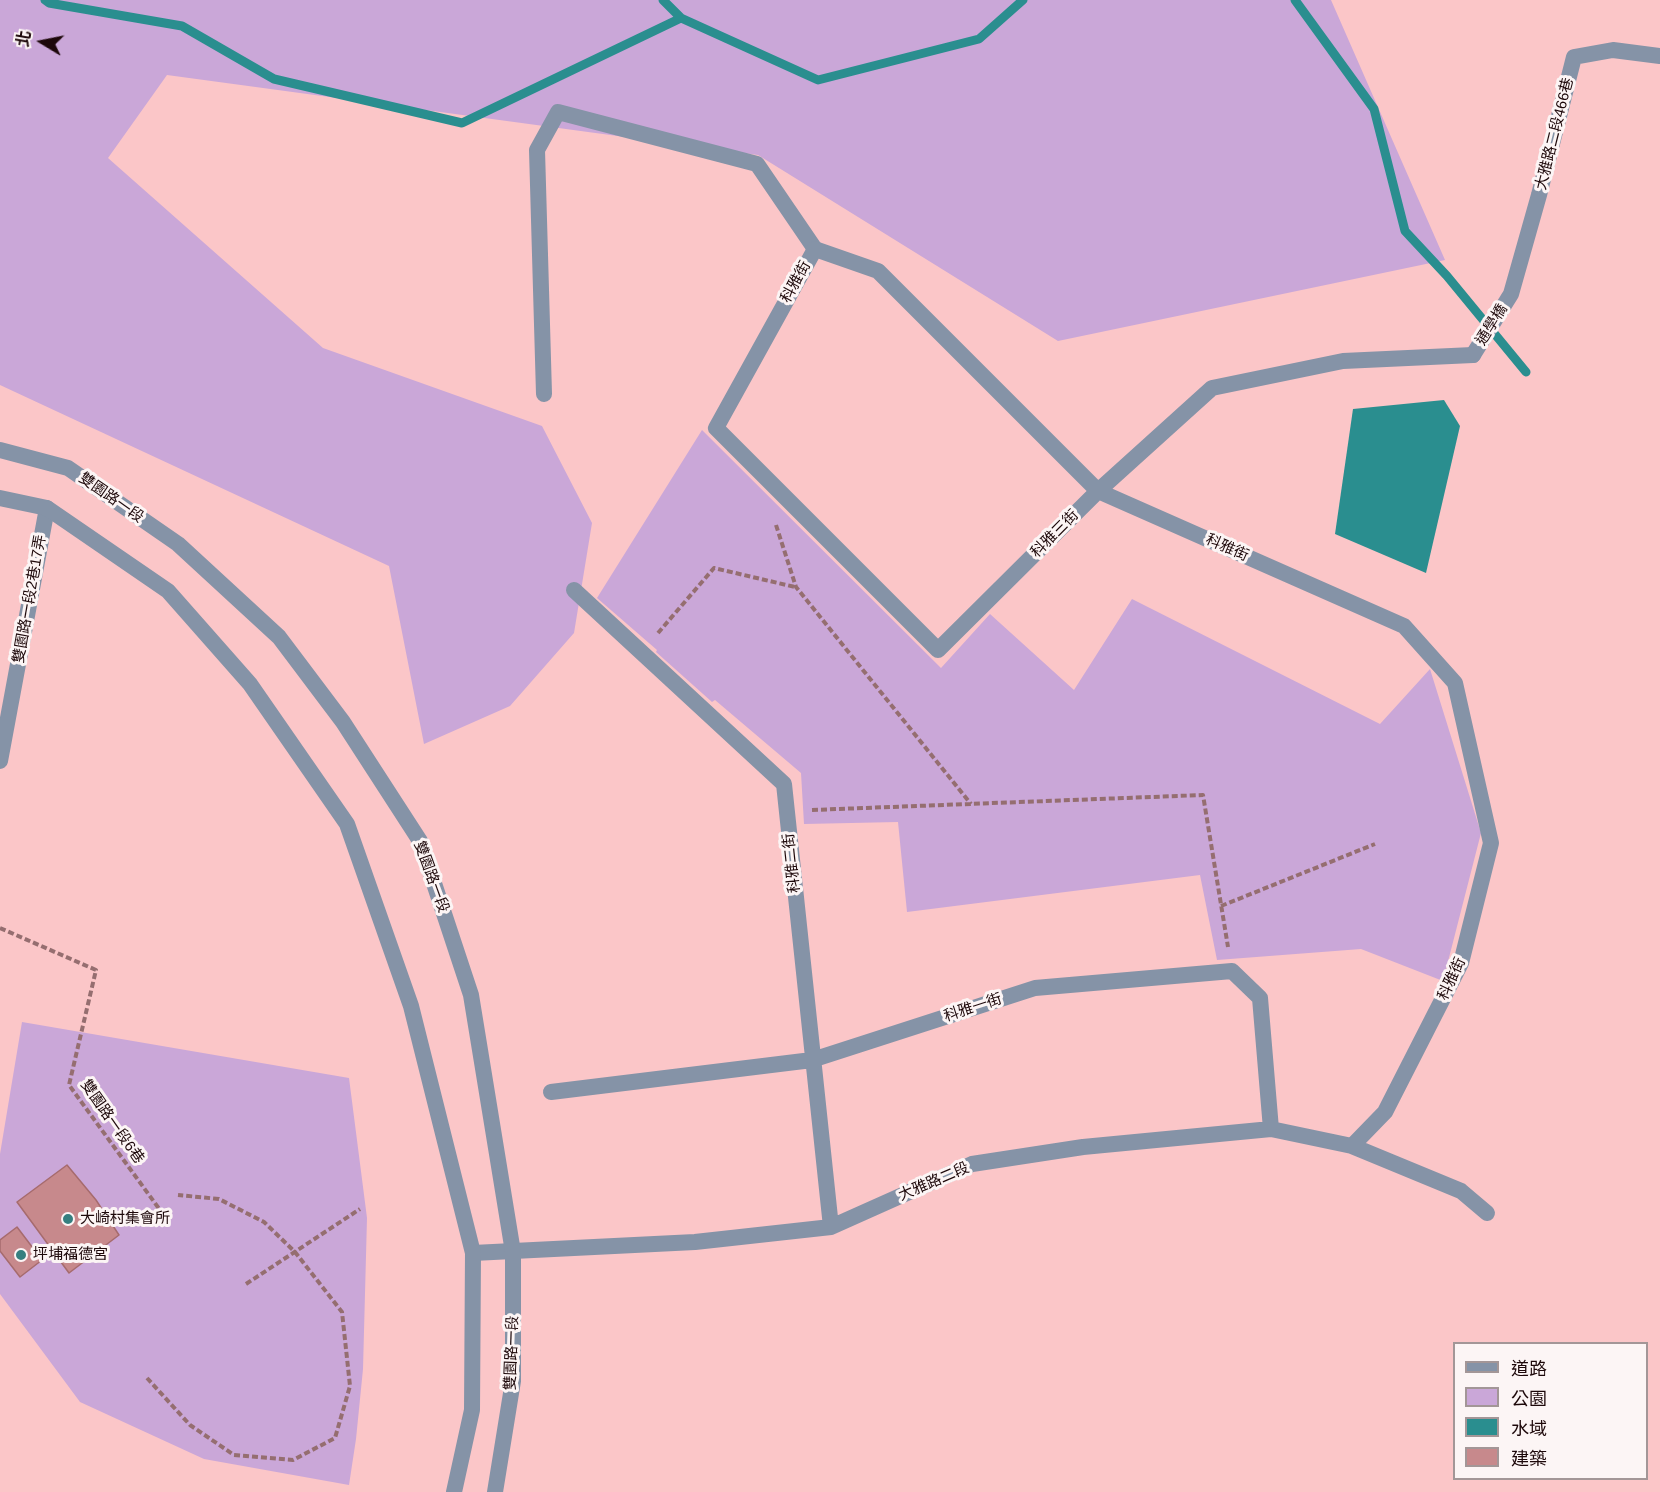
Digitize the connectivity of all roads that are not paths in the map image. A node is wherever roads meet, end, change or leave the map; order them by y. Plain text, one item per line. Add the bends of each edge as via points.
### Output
1 (1660, 56) edge
2 (815, 249) junction
3 (1511, 294) joint
4 (1473, 355) joint
5 (544, 394) dead end
6 (716, 428) joint
7 (0, 450) edge
8 (1098, 491) junction
9 (0, 498) edge
10 (47, 508) junction
11 (574, 590) dead end
12 (0, 761) edge
13 (812, 1060) junction
14 (551, 1092) dead end
15 (1271, 1129) junction
16 (1352, 1146) junction
17 (1487, 1213) dead end
18 (831, 1227) junction
19 (513, 1252) junction
20 (473, 1253) junction
21 (454, 1492) edge
22 (495, 1492) edge

1 - 3 street, 大雅路二段466巷 via 1613,50 1574,57
2 - 5 street via 758,164 558,112 537,150
2 - 6 street, 科雅街
2 - 8 street, 科雅街 via 878,271
3 - 4 street, 通學橋
4 - 8 street, 科雅三街 via 1343,361 1212,388
6 - 8 street, 科雅三街 via 938,650
7 - 19 street, 雙園路一段 via 68,468 178,544 279,637 344,722 414,831 471,995
8 - 16 street, 科雅街 via 1404,626 1455,683 1491,843 1461,963 1385,1112
9 - 10 street
10 - 12 street, 雙園路一段2巷17弄
10 - 20 street via 168,591 250,684 347,824 411,1006
11 - 13 street, 科雅二街 via 784,784
13 - 14 street, 科雅一街
13 - 15 street, 科雅一街 via 1035,988 1232,971 1260,998
13 - 18 street, 科雅二街
15 - 16 street, 大雅路二段
15 - 18 street, 大雅路二段 via 1083,1147 972,1164
16 - 17 street, 大雅路二段 via 1461,1191
18 - 19 street, 大雅路二段 via 695,1242
19 - 20 street, 大雅路二段
19 - 22 street, 雙園路一段 via 513,1381
20 - 21 street via 472,1410

